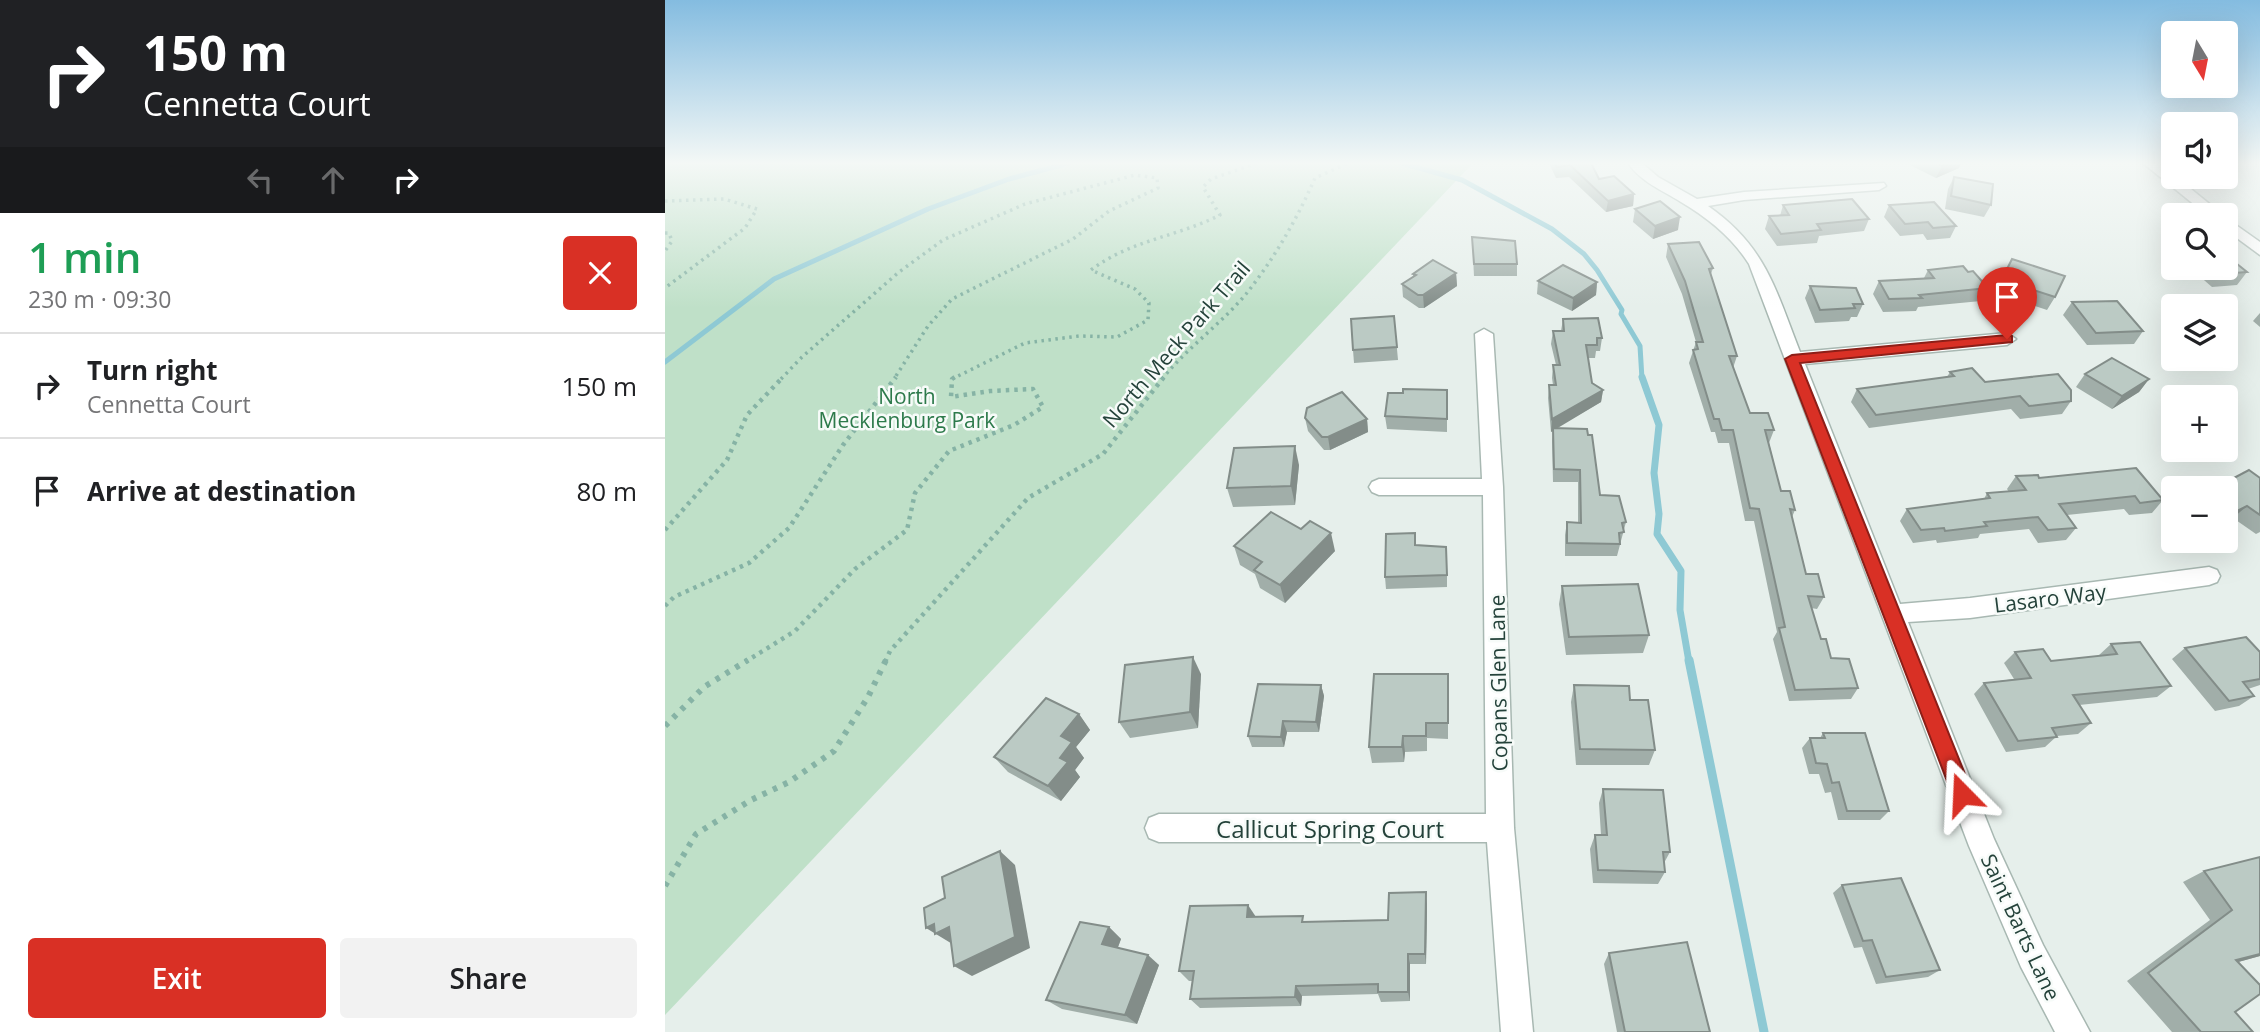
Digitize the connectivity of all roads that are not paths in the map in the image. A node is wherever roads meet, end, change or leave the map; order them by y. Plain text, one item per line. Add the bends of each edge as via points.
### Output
1 (1705, 211) edge
2 (2238, 233) edge
3 (2260, 250) edge
4 (1484, 334) dead end
5 (2007, 339) dead end
6 (1792, 359) junction
7 (1379, 487) dead end
8 (1493, 487) junction
9 (2209, 576) dead end
10 (1891, 614) junction
11 (1159, 828) dead end
12 (1500, 828) junction
13 (1517, 1032) edge
14 (2074, 1032) edge

1 - 6 street, Saint Barts Lane via 1750,252
2 - 3 street
4 - 8 street, Copans Glen Lane
5 - 6 street
6 - 10 street, Saint Barts Lane
7 - 8 street
8 - 12 street, Copans Glen Lane
9 - 10 street, Lasaro Way
10 - 14 street, Saint Barts Lane via 1983,846 2032,956
11 - 12 street, Callicut Spring Court
12 - 13 street, Copans Glen Lane

